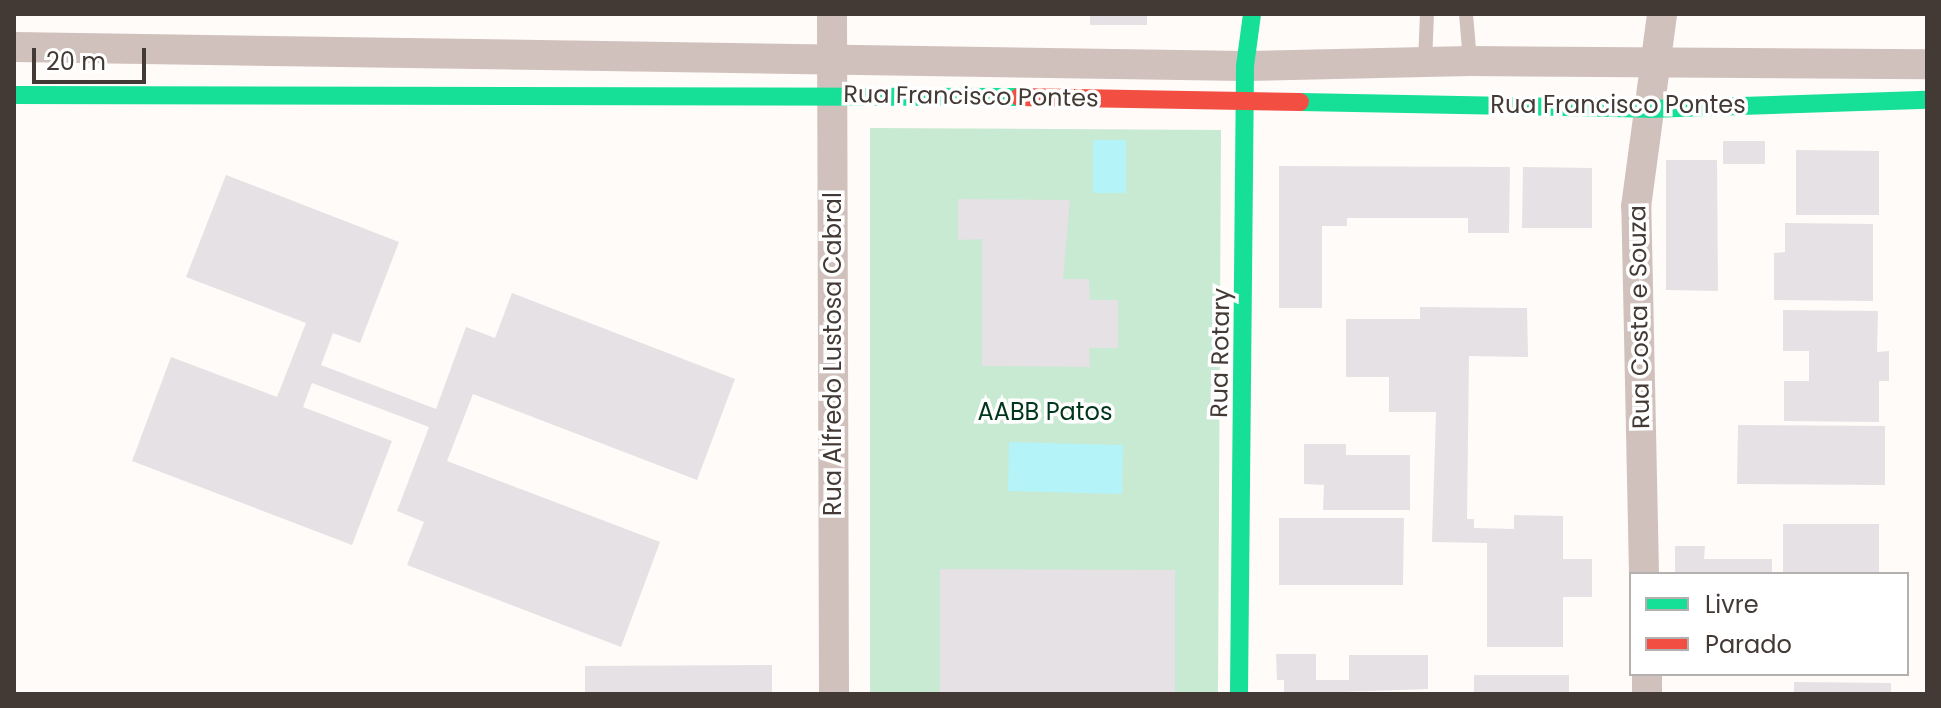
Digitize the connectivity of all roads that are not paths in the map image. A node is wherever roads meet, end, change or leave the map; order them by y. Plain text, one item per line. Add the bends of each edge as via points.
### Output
1 (832, 14) edge
2 (1252, 14) edge
3 (1427, 14) edge
4 (1466, 14) edge
5 (1662, 14) edge
6 (14, 47) edge
7 (831, 56) junction
8 (1470, 61) junction
9 (1657, 62) junction
10 (1425, 63) junction
11 (1927, 64) edge
12 (1245, 66) junction
13 (832, 93) junction
14 (14, 95) edge
15 (1247, 100) junction
16 (1927, 100) edge
17 (1649, 109) junction
18 (1644, 572) edge
19 (834, 694) edge
20 (1239, 694) edge

1 - 7 street, Rua Alfredo Lustosa Cabral
2 - 12 street, Rua Rotary
3 - 10 lane
4 - 8 lane
5 - 9 street, Rua Costa e Souza
6 - 7 street, Rua Francisco Pontes
7 - 12 street, Rua Francisco Pontes
7 - 13 street, Rua Alfredo Lustosa Cabral
8 - 9 street, Rua Francisco Pontes
8 - 10 street, Rua Francisco Pontes
9 - 11 street, Rua Francisco Pontes
9 - 17 street, Rua Costa e Souza
10 - 12 street, Rua Francisco Pontes
12 - 15 street, Rua Rotary
13 - 14 street, Rua Francisco Pontes
13 - 15 street, Rua Francisco Pontes
13 - 19 street, Rua Alfredo Lustosa Cabral
15 - 17 street, Rua Francisco Pontes
15 - 20 street, Rua Rotary
16 - 17 street, Rua Francisco Pontes
17 - 18 street, Rua Costa e Souza via 1636,207

